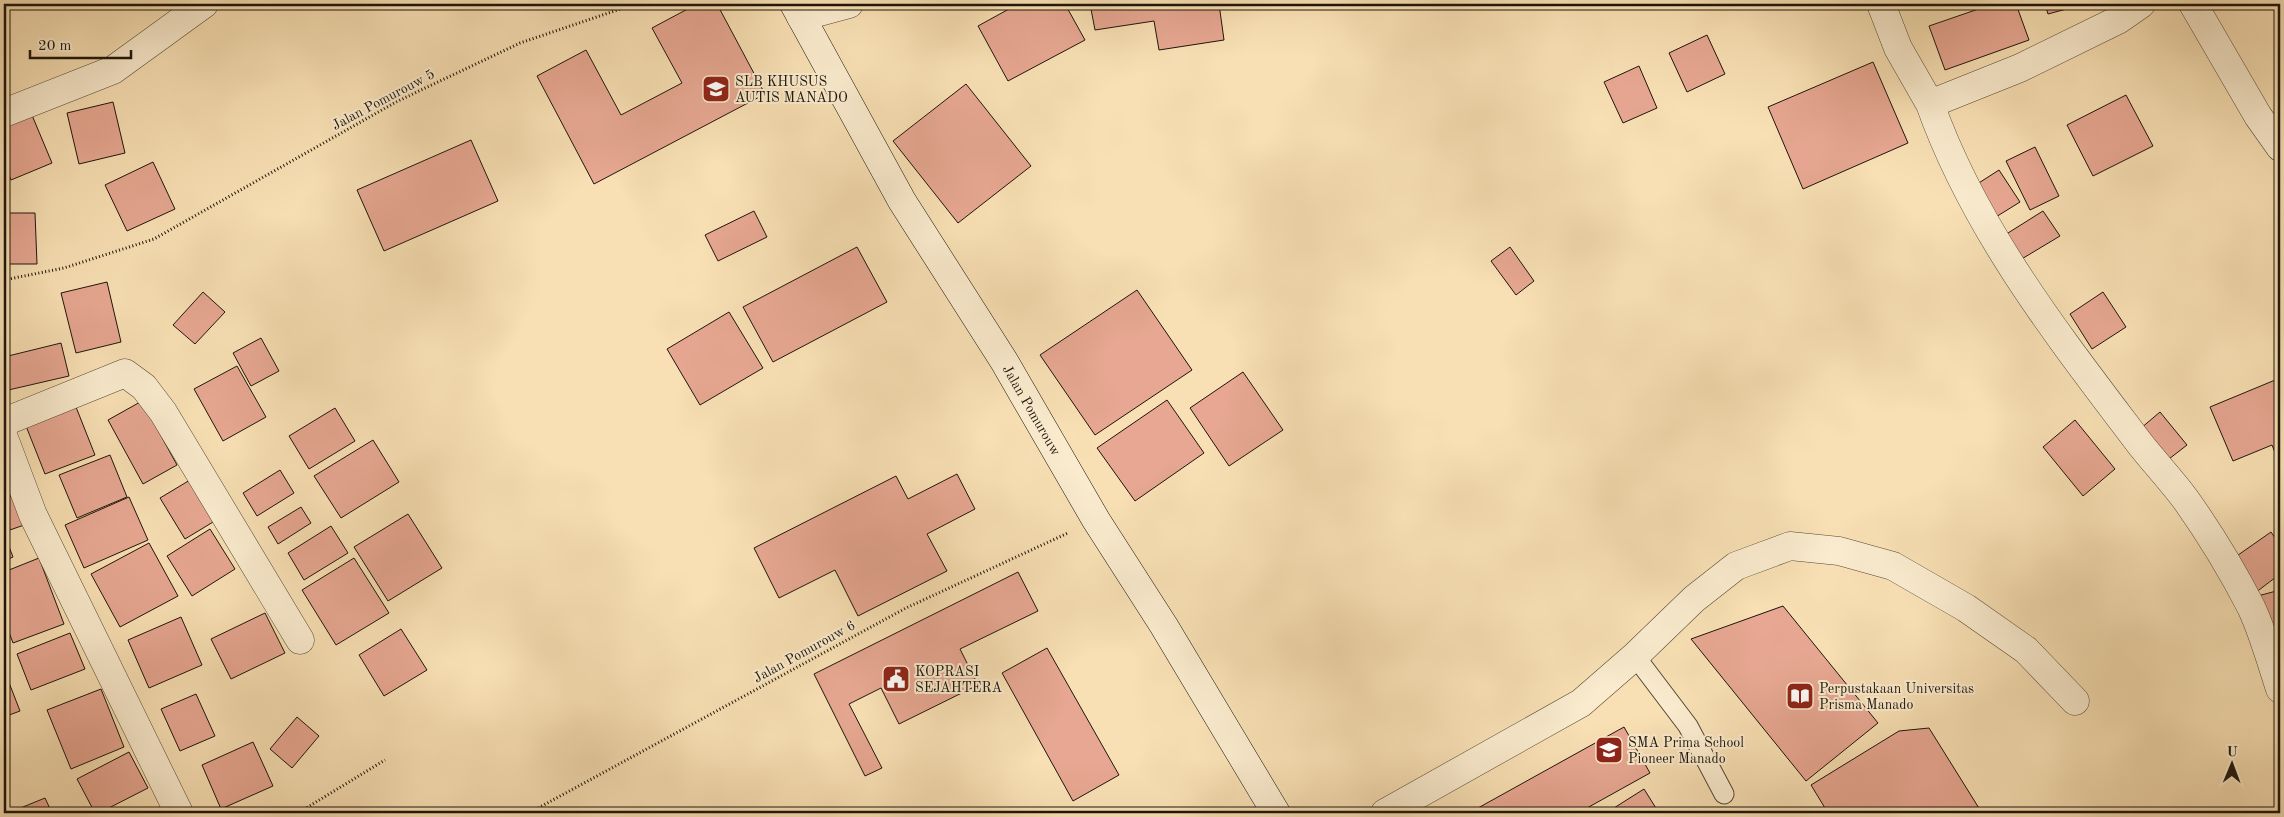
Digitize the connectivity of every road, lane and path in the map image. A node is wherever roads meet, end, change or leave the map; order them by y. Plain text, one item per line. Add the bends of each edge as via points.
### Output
1 (204, 4) edge
2 (634, 4) edge
3 (849, 4) edge
4 (1881, 4) edge
5 (2141, 4) edge
6 (2193, 4) edge
7 (798, 10) edge
8 (1930, 104) junction
9 (4, 113) edge
10 (2280, 147) edge
11 (4, 280) edge
12 (4, 422) edge
13 (4, 438) edge
14 (1096, 520) junction
15 (300, 640) dead end
16 (1635, 656) junction
17 (2280, 689) edge
18 (2075, 701) dead end
19 (385, 760) dead end
20 (1724, 794) dead end
21 (179, 813) edge
22 (298, 813) edge
23 (529, 813) edge
24 (1276, 813) edge
25 (1385, 813) edge

1 - 9 street via 113,70
2 - 11 path, Jalan Pomurouw 5 via 520,43 396,102 154,239 64,268
3 - 7 street
4 - 8 street via 1898,48
5 - 8 street via 2118,20 2020,68
6 - 10 street via 2258,116
7 - 14 street, Jalan Pomurouw via 902,201 1004,361
8 - 17 street via 1978,212 2015,272 2211,538 2252,609
12 - 15 street via 125,373 144,387 163,412
13 - 21 street via 33,515
14 - 23 path, Jalan Pomurouw 6 via 906,608
14 - 24 street, Jalan Pomurouw
16 - 18 street via 1694,599 1736,566 1790,546 1839,551 1893,566 1966,608 2026,650
16 - 20 lane via 1688,726
16 - 25 street via 1581,703
19 - 22 path

